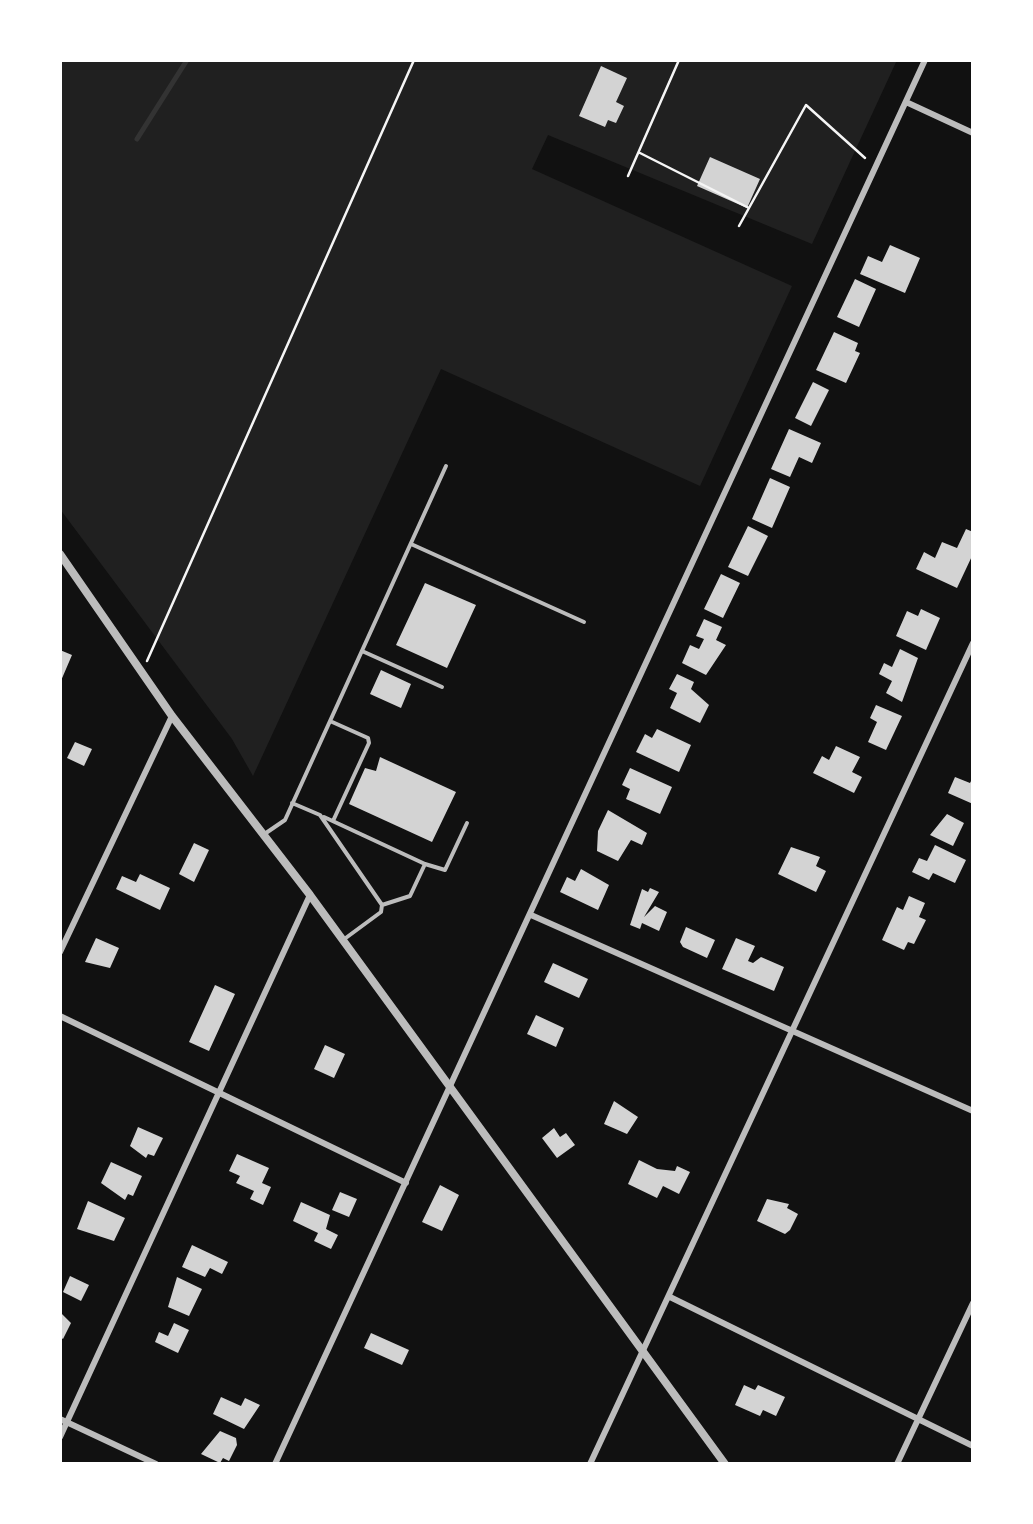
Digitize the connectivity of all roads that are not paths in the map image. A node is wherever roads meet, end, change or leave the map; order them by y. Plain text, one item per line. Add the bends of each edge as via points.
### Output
1 (926, 60) edge
2 (906, 102) junction
3 (973, 133) edge
4 (446, 466) dead end
5 (411, 544) junction
6 (60, 554) edge
7 (584, 622) dead end
8 (973, 643) edge
9 (362, 651) junction
10 (442, 688) dead end
11 (172, 716) junction
12 (330, 721) junction
13 (292, 803) junction
14 (320, 816) junction
15 (333, 822) junction
16 (467, 823) dead end
17 (264, 835) junction
18 (425, 864) junction
19 (310, 896) junction
20 (382, 905) junction
21 (531, 915) junction
22 (343, 940) junction
23 (60, 952) edge
24 (60, 1016) edge
25 (794, 1033) junction
26 (450, 1087) junction
27 (216, 1094) junction
28 (973, 1111) edge
29 (406, 1183) junction
30 (670, 1298) junction
31 (973, 1304) edge
32 (642, 1351) junction
33 (64, 1420) edge
34 (918, 1420) junction
35 (60, 1437) edge
36 (973, 1446) edge
37 (156, 1464) edge
38 (275, 1464) edge
39 (590, 1464) edge
40 (725, 1464) edge
41 (897, 1464) edge

1 - 2 street
2 - 3 street
2 - 21 street
4 - 5 lane
5 - 7 lane
5 - 9 lane
6 - 11 street
8 - 25 street
9 - 10 lane
9 - 12 lane
11 - 17 street
11 - 23 street
12 - 13 lane
12 - 15 lane via 369,743
13 - 14 lane
13 - 17 lane via 285,820
14 - 15 lane
14 - 20 lane
15 - 18 lane
16 - 18 lane via 445,870
17 - 19 street
18 - 20 lane via 410,896
19 - 22 street
19 - 27 street
20 - 22 lane
21 - 25 street
21 - 26 street
22 - 26 street
24 - 27 street
25 - 28 street
25 - 30 street
26 - 29 street
26 - 32 street
27 - 29 street
27 - 33 street
29 - 38 street
30 - 32 street
30 - 34 street
31 - 34 street
32 - 39 street
32 - 40 street
33 - 35 street
33 - 37 street
34 - 36 street
34 - 41 street

